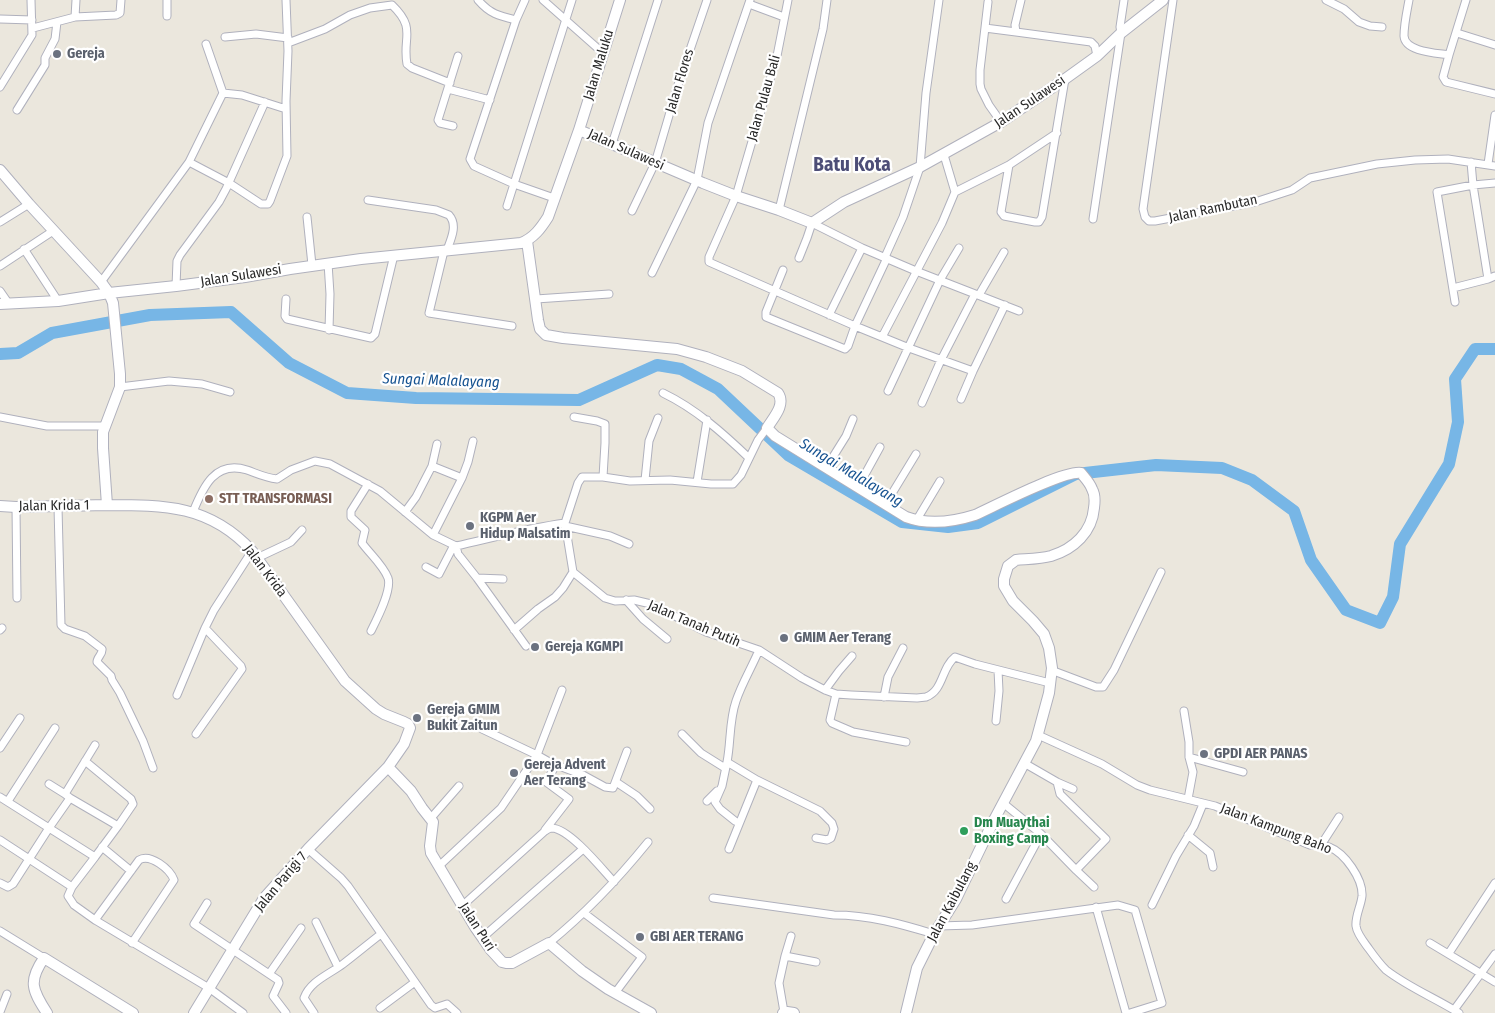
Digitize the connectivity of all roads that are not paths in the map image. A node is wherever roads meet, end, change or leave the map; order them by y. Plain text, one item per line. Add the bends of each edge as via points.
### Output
1 (31, 0) edge
2 (76, 0) edge
3 (121, 0) edge
4 (167, 0) edge
5 (286, 0) edge
6 (478, 0) edge
7 (525, 0) edge
8 (543, 0) edge
9 (572, 0) edge
10 (620, 0) edge
11 (658, 0) edge
12 (707, 0) edge
13 (788, 0) edge
14 (827, 0) edge
15 (940, 0) edge
16 (1021, 0) edge
17 (1124, 0) edge
18 (1163, 0) edge
19 (1173, 0) edge
20 (1326, 0) edge
21 (1409, 0) edge
22 (1466, 0) edge
23 (750, 2) edge
24 (988, 2) dead end
25 (167, 16) dead end
26 (76, 17) junction
27 (784, 17) junction
28 (0, 18) edge
29 (516, 20) junction
30 (57, 22) junction
31 (566, 22) junction
32 (32, 24) junction
33 (1382, 27) dead end
34 (985, 28) junction
35 (1016, 32) junction
36 (1121, 33) junction
37 (1456, 33) junction
38 (225, 37) dead end
39 (288, 40) junction
40 (206, 44) dead end
41 (1495, 45) edge
42 (603, 53) junction
43 (1449, 55) junction
44 (458, 56) dead end
45 (1097, 56) junction
46 (1065, 80) junction
47 (449, 86) junction
48 (0, 87) edge
49 (223, 93) junction
50 (1495, 94) edge
51 (490, 100) junction
52 (265, 102) junction
53 (286, 109) junction
54 (18, 110) dead end
55 (1495, 115) edge
56 (1001, 122) junction
57 (453, 126) dead end
58 (579, 130) junction
59 (1057, 133) junction
60 (612, 144) junction
61 (944, 155) junction
62 (189, 162) junction
63 (1471, 162) junction
64 (656, 163) junction
65 (1009, 165) junction
66 (1491, 165) edge
67 (920, 168) junction
68 (1, 173) edge
69 (697, 180) junction
70 (229, 183) junction
71 (514, 184) junction
72 (1495, 184) edge
73 (1473, 185) junction
74 (955, 192) junction
75 (736, 196) junction
76 (554, 198) junction
77 (368, 200) dead end
78 (29, 204) junction
79 (507, 206) dead end
80 (779, 210) junction
81 (632, 212) dead end
82 (307, 217) dead end
83 (1093, 219) dead end
84 (0, 222) edge
85 (812, 223) junction
86 (53, 231) junction
87 (527, 241) junction
88 (862, 248) junction
89 (959, 248) dead end
90 (24, 249) junction
91 (446, 250) junction
92 (1004, 252) dead end
93 (394, 256) junction
94 (799, 258) dead end
95 (886, 258) junction
96 (328, 263) junction
97 (0, 266) edge
98 (312, 266) junction
99 (782, 270) dead end
100 (916, 271) junction
101 (652, 273) dead end
102 (1492, 277) edge
103 (940, 280) junction
104 (101, 282) junction
105 (176, 286) junction
106 (1453, 288) junction
107 (0, 291) edge
108 (774, 291) junction
109 (109, 293) junction
110 (609, 294) dead end
111 (977, 294) junction
112 (286, 299) dead end
113 (536, 299) junction
114 (58, 301) junction
115 (1455, 302) dead end
116 (4, 304) edge
117 (1005, 305) junction
118 (1019, 311) dead end
119 (829, 315) junction
120 (512, 326) dead end
121 (855, 326) junction
122 (329, 330) junction
123 (882, 337) junction
124 (909, 348) junction
125 (941, 360) junction
126 (973, 371) junction
127 (120, 387) junction
128 (888, 391) dead end
129 (230, 392) dead end
130 (664, 393) dead end
131 (961, 399) dead end
132 (922, 404) dead end
133 (0, 417) edge
134 (574, 417) dead end
135 (658, 418) dead end
136 (852, 419) dead end
137 (707, 420) junction
138 (104, 426) junction
139 (766, 429) junction
140 (473, 441) dead end
141 (437, 444) dead end
142 (880, 447) dead end
143 (916, 454) dead end
144 (749, 458) junction
145 (432, 466) junction
146 (826, 468) junction
147 (603, 477) junction
148 (462, 478) junction
149 (645, 480) junction
150 (940, 481) dead end
151 (697, 482) junction
152 (368, 484) junction
153 (858, 487) junction
154 (107, 505) junction
155 (885, 505) junction
156 (0, 506) edge
157 (16, 507) junction
158 (58, 507) junction
159 (194, 512) junction
160 (405, 512) junction
161 (916, 521) junction
162 (565, 525) junction
163 (302, 530) dead end
164 (433, 534) junction
165 (630, 544) dead end
166 (455, 546) junction
167 (254, 554) junction
168 (426, 567) dead end
169 (572, 572) junction
170 (1161, 572) dead end
171 (477, 578) junction
172 (503, 579) dead end
173 (17, 598) dead end
174 (626, 600) junction
175 (205, 628) junction
176 (514, 630) junction
177 (371, 631) dead end
178 (667, 639) dead end
179 (526, 646) dead end
180 (903, 648) dead end
181 (759, 650) junction
182 (852, 656) dead end
183 (998, 670) junction
184 (1051, 670) junction
185 (1050, 683) junction
186 (562, 690) dead end
187 (825, 690) junction
188 (836, 694) junction
189 (176, 695) dead end
190 (884, 697) junction
191 (1184, 711) dead end
192 (20, 718) dead end
193 (996, 721) dead end
194 (55, 728) dead end
195 (482, 730) dead end
196 (196, 734) dead end
197 (682, 734) dead end
198 (1038, 735) junction
199 (906, 742) dead end
200 (95, 745) dead end
201 (0, 748) edge
202 (627, 750) dead end
203 (537, 756) junction
204 (1189, 757) junction
205 (85, 761) junction
206 (1024, 763) junction
207 (556, 765) junction
208 (726, 765) junction
209 (388, 767) junction
210 (153, 768) dead end
211 (1243, 772) dead end
212 (757, 780) junction
213 (616, 782) junction
214 (1057, 782) junction
215 (49, 784) dead end
216 (459, 786) dead end
217 (722, 786) junction
218 (1073, 789) dead end
219 (67, 796) junction
220 (0, 797) edge
221 (1188, 799) junction
222 (8, 801) junction
223 (707, 801) dead end
224 (1003, 803) junction
225 (1203, 804) junction
226 (650, 810) dead end
227 (1339, 817) dead end
228 (431, 818) junction
229 (735, 821) dead end
230 (118, 826) junction
231 (49, 828) junction
232 (545, 831) junction
233 (1041, 834) junction
234 (1188, 836) junction
235 (816, 838) dead end
236 (0, 840) edge
237 (648, 842) dead end
238 (1321, 845) junction
239 (102, 847) junction
240 (308, 849) junction
241 (583, 849) junction
242 (729, 849) dead end
243 (95, 857) junction
244 (30, 858) junction
245 (439, 866) junction
246 (1212, 868) dead end
247 (1076, 870) junction
248 (131, 871) junction
249 (614, 882) junction
250 (0, 883) edge
251 (1495, 883) edge
252 (72, 887) junction
253 (1094, 888) dead end
254 (1492, 895) edge
255 (713, 898) dead end
256 (1006, 899) dead end
257 (207, 903) dead end
258 (1152, 905) dead end
259 (462, 906) junction
260 (1096, 907) junction
261 (584, 913) junction
262 (95, 920) junction
263 (316, 922) dead end
264 (301, 928) dead end
265 (937, 930) junction
266 (0, 931) edge
267 (380, 934) junction
268 (791, 936) dead end
269 (482, 938) junction
270 (132, 943) junction
271 (549, 943) junction
272 (1430, 943) dead end
273 (234, 950) junction
274 (1448, 953) junction
275 (1495, 954) edge
276 (784, 956) junction
277 (44, 958) junction
278 (816, 962) dead end
279 (338, 967) junction
280 (1481, 973) junction
281 (269, 974) junction
282 (415, 982) junction
283 (1495, 982) edge
284 (209, 988) junction
285 (615, 993) junction
286 (7, 994) dead end
287 (380, 1008) dead end
288 (0, 1012) edge
289 (1456, 1012) edge
290 (47, 1013) edge
291 (133, 1013) edge
292 (194, 1013) edge
293 (243, 1013) edge
294 (286, 1013) edge
295 (314, 1013) edge
296 (457, 1013) edge
297 (651, 1013) edge
298 (787, 1013) edge
299 (906, 1013) edge
300 (1128, 1013) edge

1 - 32 street
2 - 26 street
3 - 26 street via 120,13 116,15
4 - 25 street
5 - 39 street
6 - 29 street via 496,15
7 - 29 street
8 - 31 street
9 - 31 street
10 - 42 street, Jalan Maluku
11 - 60 street
12 - 64 street, Jalan Flores
13 - 27 street, Jalan Pulau Bali
14 - 80 street via 823,29
15 - 67 street via 926,93
16 - 35 street
17 - 36 street
18 - 36 street, Jalan Sulawesi
19 - 63 street, Jalan Rambutan via 1144,209 1149,221 1254,202 1292,190 1310,178 1377,164 1426,159
20 - 33 street via 1359,22
21 - 43 street via 1406,42 1418,50
22 - 37 street
23 - 27 street
23 - 69 street via 708,123
24 - 34 street
26 - 30 street
27 - 75 street, Jalan Pulau Bali via 777,56
28 - 32 street
29 - 51 street
30 - 32 street
30 - 54 street via 55,40 45,58 45,65
31 - 42 street
31 - 71 street
32 - 48 street via 32,35
34 - 35 street
34 - 56 street via 981,89
35 - 45 street via 1091,42
36 - 45 street, Jalan Sulawesi
36 - 83 street
37 - 41 street
37 - 43 street
38 - 39 street via 256,34
39 - 47 street via 325,29 370,8 392,6 404,19 408,32 408,64
39 - 53 street
40 - 49 street
42 - 58 street, Jalan Maluku
43 - 50 street via 1443,77 1446,82
44 - 47 street
45 - 46 street, Jalan Sulawesi
46 - 56 street, Jalan Sulawesi
46 - 59 street
47 - 51 street
47 - 57 street via 438,120
49 - 52 street
49 - 62 street
51 - 71 street via 471,163
52 - 53 street
52 - 70 street
53 - 70 street via 287,156 268,204 260,204
55 - 66 street
56 - 61 street, Jalan Sulawesi
58 - 60 street, Jalan Sulawesi
58 - 76 street, Jalan Sulawesi
59 - 65 street
59 - 65 street via 1042,218 1038,222 1004,216 1001,212
60 - 64 street, Jalan Sulawesi
61 - 67 street, Jalan Sulawesi
61 - 74 street
62 - 70 street
62 - 104 street
63 - 66 street, Jalan Rambutan
63 - 73 street
64 - 69 street, Jalan Sulawesi
64 - 81 street, Jalan Flores
65 - 74 street
67 - 85 street, Jalan Sulawesi via 844,202
67 - 95 street
68 - 78 street
69 - 75 street, Jalan Sulawesi
69 - 101 street
70 - 105 street via 180,255
71 - 76 street
71 - 79 street
72 - 73 street
73 - 102 street
73 - 106 street via 1437,192
74 - 100 street
75 - 80 street, Jalan Sulawesi
75 - 108 street, Jalan Pulau Bali via 709,262
76 - 87 street, Jalan Sulawesi via 543,225
77 - 91 street via 436,210 449,215 453,232
78 - 84 street
78 - 86 street
80 - 85 street, Jalan Sulawesi
82 - 98 street
85 - 88 street
85 - 94 street
86 - 90 street
86 - 104 street
87 - 91 street, Jalan Sulawesi
87 - 113 street
88 - 95 street
88 - 119 street
89 - 103 street
90 - 97 street
90 - 114 street
91 - 93 street, Jalan Sulawesi
91 - 120 street via 429,313
92 - 111 street
93 - 96 street, Jalan Sulawesi
93 - 122 street via 373,337
95 - 100 street
95 - 121 street
96 - 98 street, Jalan Sulawesi
96 - 122 street
98 - 105 street, Jalan Sulawesi
99 - 108 street
100 - 103 street
100 - 123 street
102 - 106 street
103 - 111 street
103 - 124 street
104 - 109 street
105 - 109 street, Jalan Sulawesi
106 - 115 street
107 - 116 street
108 - 119 street
108 - 121 street via 766,315 769,319 845,349
109 - 114 street, Jalan Sulawesi
109 - 127 street via 115,315
110 - 113 street
111 - 117 street
111 - 125 street
112 - 122 street via 287,319
113 - 139 street via 540,328 546,335 677,349 742,371 781,398 779,408
114 - 116 street, Jalan Sulawesi
117 - 118 street
117 - 126 street
119 - 121 street
121 - 123 street
123 - 124 street
124 - 125 street
124 - 128 street
125 - 126 street
125 - 132 street
126 - 131 street
127 - 129 street via 169,381 202,384
127 - 138 street
130 - 137 street
133 - 138 street via 47,426
134 - 147 street via 605,424
135 - 149 street via 650,441
136 - 146 street via 849,431
137 - 144 street
137 - 151 street
138 - 154 street
139 - 144 street
139 - 146 street
140 - 148 street
141 - 145 street
142 - 153 street
143 - 155 street
144 - 151 street via 733,484
145 - 148 street
145 - 160 street
146 - 153 street
147 - 149 street
147 - 162 street via 580,479
148 - 164 street
149 - 151 street
150 - 161 street
152 - 159 street via 330,464 315,461 277,479 236,467 227,468 218,472 202,490
152 - 160 street
152 - 177 street via 351,511 351,517 365,530 362,543 388,577 389,584
153 - 155 street
154 - 158 street, Jalan Krida 1
154 - 159 street, Jalan Krida via 163,506
155 - 161 street
156 - 157 street, Jalan Krida 1
157 - 158 street, Jalan Krida 1
157 - 173 street
158 - 210 street via 61,624 102,649 97,662 111,676 120,693
159 - 167 street, Jalan Krida via 233,534
160 - 164 street
161 - 184 street, Jalan Kaibulang via 962,519 1030,489 1081,473 1094,496 1090,527 1065,550 1050,556 1016,560 1006,570 1004,586 1013,601 1044,634
162 - 165 street
162 - 166 street via 538,527
162 - 169 street
163 - 167 street via 291,542
164 - 166 street
166 - 168 street via 439,574
166 - 171 street
167 - 175 street
167 - 209 street, Jalan Krida via 345,681 376,709 410,726 404,744
169 - 174 street, Jalan Tanah Putih via 604,598
169 - 176 street via 555,597
170 - 184 street via 1103,687
171 - 172 street
171 - 176 street
174 - 178 street via 642,619
174 - 181 street, Jalan Tanah Putih via 651,604 706,632
175 - 189 street
175 - 196 street via 242,669
176 - 179 street
180 - 190 street via 888,677
181 - 187 street, Jalan Tanah Putih
181 - 208 street via 736,701
182 - 187 street
183 - 185 street
183 - 190 street, Jalan Tanah Putih via 955,657 931,695
183 - 193 street
184 - 185 street, Jalan Kaibulang
185 - 198 street, Jalan Kaibulang
186 - 203 street
187 - 188 street, Jalan Tanah Putih
188 - 190 street, Jalan Tanah Putih
188 - 199 street via 832,723 853,732
191 - 204 street
192 - 201 street
194 - 222 street
195 - 203 street
197 - 208 street via 701,753
198 - 206 street, Jalan Kaibulang
198 - 221 street, Jalan Kampung Baho via 1102,764 1137,785
200 - 205 street
202 - 213 street
203 - 207 street
203 - 245 street via 500,808
204 - 211 street
204 - 221 street via 1193,775
205 - 219 street
205 - 230 street via 132,802
206 - 214 street
206 - 224 street, Jalan Kaibulang
207 - 213 street via 609,788 613,788
207 - 232 street via 546,782 569,799
208 - 212 street
208 - 217 street
209 - 228 street
209 - 240 street, Jalan Parigi 7
212 - 235 street via 820,811 834,829 831,838
212 - 242 street
213 - 226 street via 637,796
214 - 218 street
214 - 247 street via 1060,793 1106,839
215 - 219 street
216 - 228 street
217 - 223 street
217 - 229 street via 715,802
219 - 230 street
219 - 231 street
220 - 222 street
221 - 225 street, Jalan Kampung Baho
222 - 231 street
224 - 233 street
224 - 265 street, Jalan Kaibulang via 956,899
225 - 234 street
225 - 238 street, Jalan Kampung Baho via 1310,845
227 - 238 street
228 - 245 street, Jalan Puri via 431,853
230 - 239 street
231 - 243 street
231 - 244 street
232 - 241 street via 554,828 575,840
232 - 259 street
233 - 247 street
233 - 256 street
234 - 246 street via 1210,853
234 - 258 street
236 - 244 street
237 - 249 street
238 - 289 street, Jalan Kampung Baho via 1331,848 1346,860 1360,882 1361,906 1356,927 1378,961 1385,969
239 - 243 street
239 - 248 street
240 - 267 street via 345,882
240 - 273 street, Jalan Parigi 7 via 264,898
241 - 249 street
241 - 269 street
243 - 252 street
244 - 250 street via 13,884
244 - 252 street
245 - 259 street, Jalan Puri
247 - 253 street
248 - 262 street
248 - 270 street via 139,860 148,858 166,869 174,880
249 - 261 street
251 - 254 street
252 - 262 street via 68,896 70,901
254 - 274 street
255 - 265 street via 834,915 872,917
257 - 273 street via 194,924
259 - 269 street, Jalan Puri
260 - 265 street
260 - 300 street
260 - 300 street via 1118,905 1135,910 1162,1003
261 - 271 street
261 - 285 street via 642,957
262 - 270 street
263 - 279 street
264 - 281 street
265 - 299 street, Jalan Kaibulang via 918,968
266 - 277 street
267 - 279 street
267 - 282 street
268 - 276 street
269 - 271 street, Jalan Puri via 497,958 506,964 522,959
270 - 284 street
271 - 285 street
272 - 274 street
273 - 281 street
273 - 284 street, Jalan Parigi 7
274 - 280 street
275 - 280 street
276 - 278 street
276 - 298 street via 779,983
277 - 290 street via 36,970 34,985
277 - 291 street
279 - 295 street via 317,981 305,995
280 - 283 street
280 - 289 street
281 - 294 street via 279,981 273,996
282 - 287 street
282 - 296 street via 432,1007 447,1004
284 - 292 street, Jalan Parigi 7
284 - 293 street
285 - 297 street
286 - 288 street

